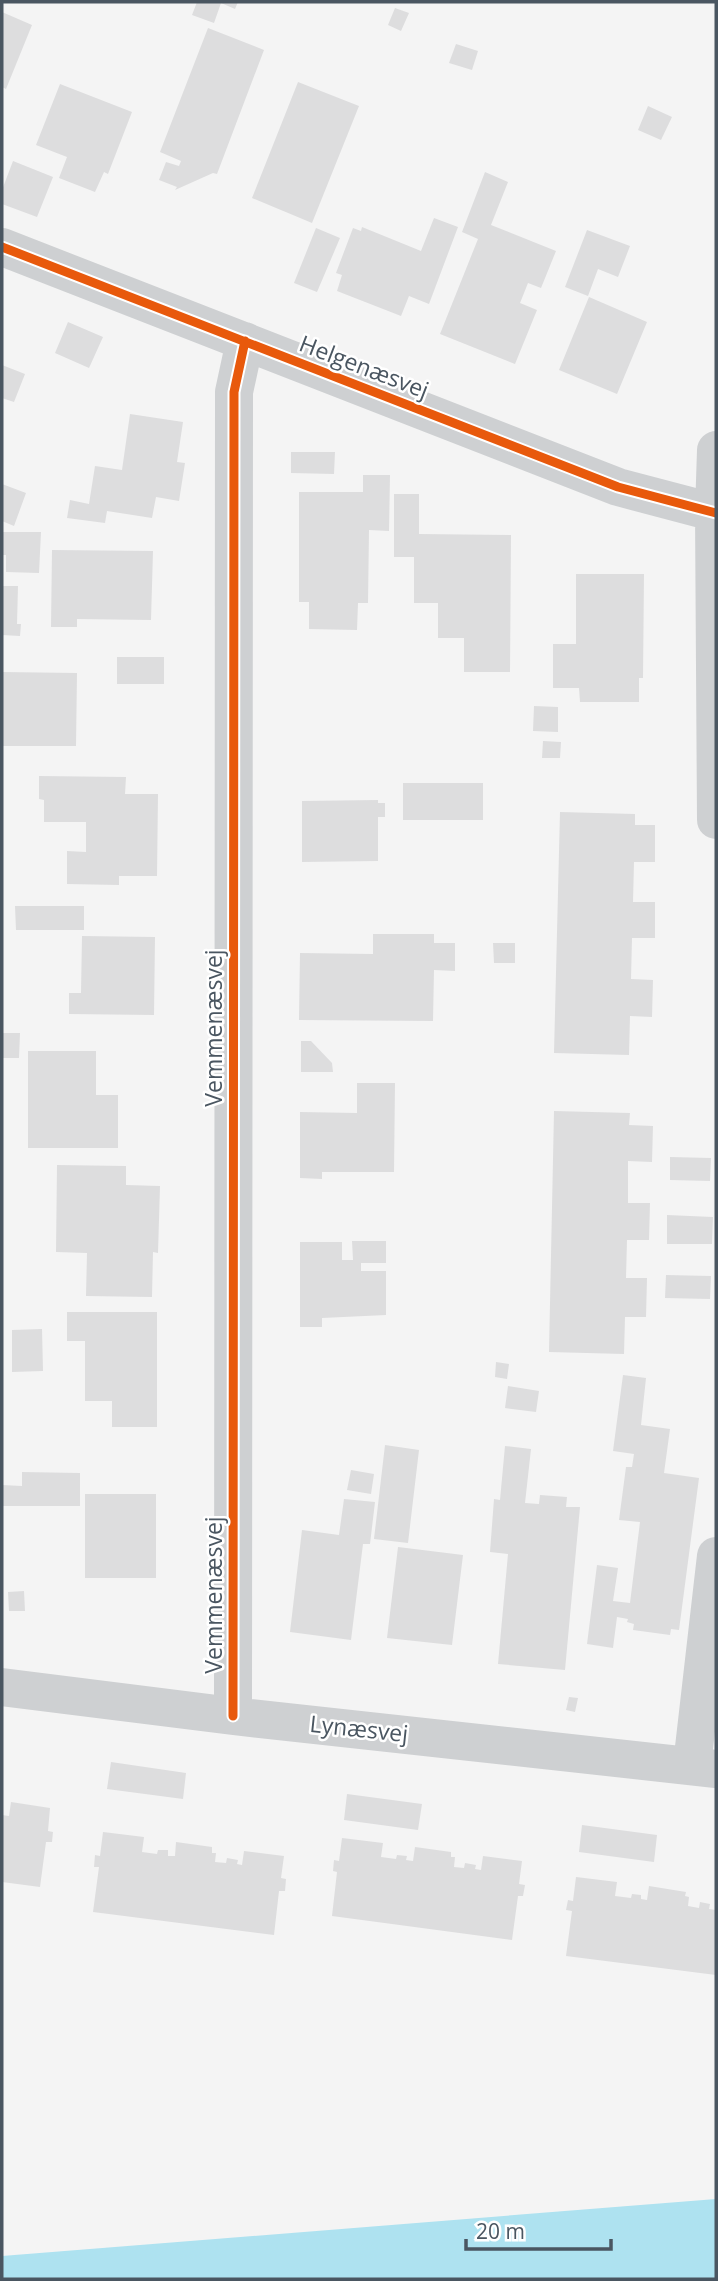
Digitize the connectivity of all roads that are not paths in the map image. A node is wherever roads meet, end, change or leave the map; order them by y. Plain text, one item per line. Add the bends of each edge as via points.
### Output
1 (2, 247) edge
2 (244, 341) junction
3 (716, 450) edge
4 (715, 512) edge
5 (716, 820) edge
6 (716, 1556) edge
7 (2, 1687) edge
8 (233, 1716) junction
9 (704, 1767) edge

1 - 2 street, Helgenæsvej
2 - 4 street, Helgenæsvej via 618,486
2 - 8 street, Vemmenæsvej via 234,392
3 - 4 street
4 - 5 street
6 - 9 street
7 - 8 street, Lynæsvej
8 - 9 street, Lynæsvej

